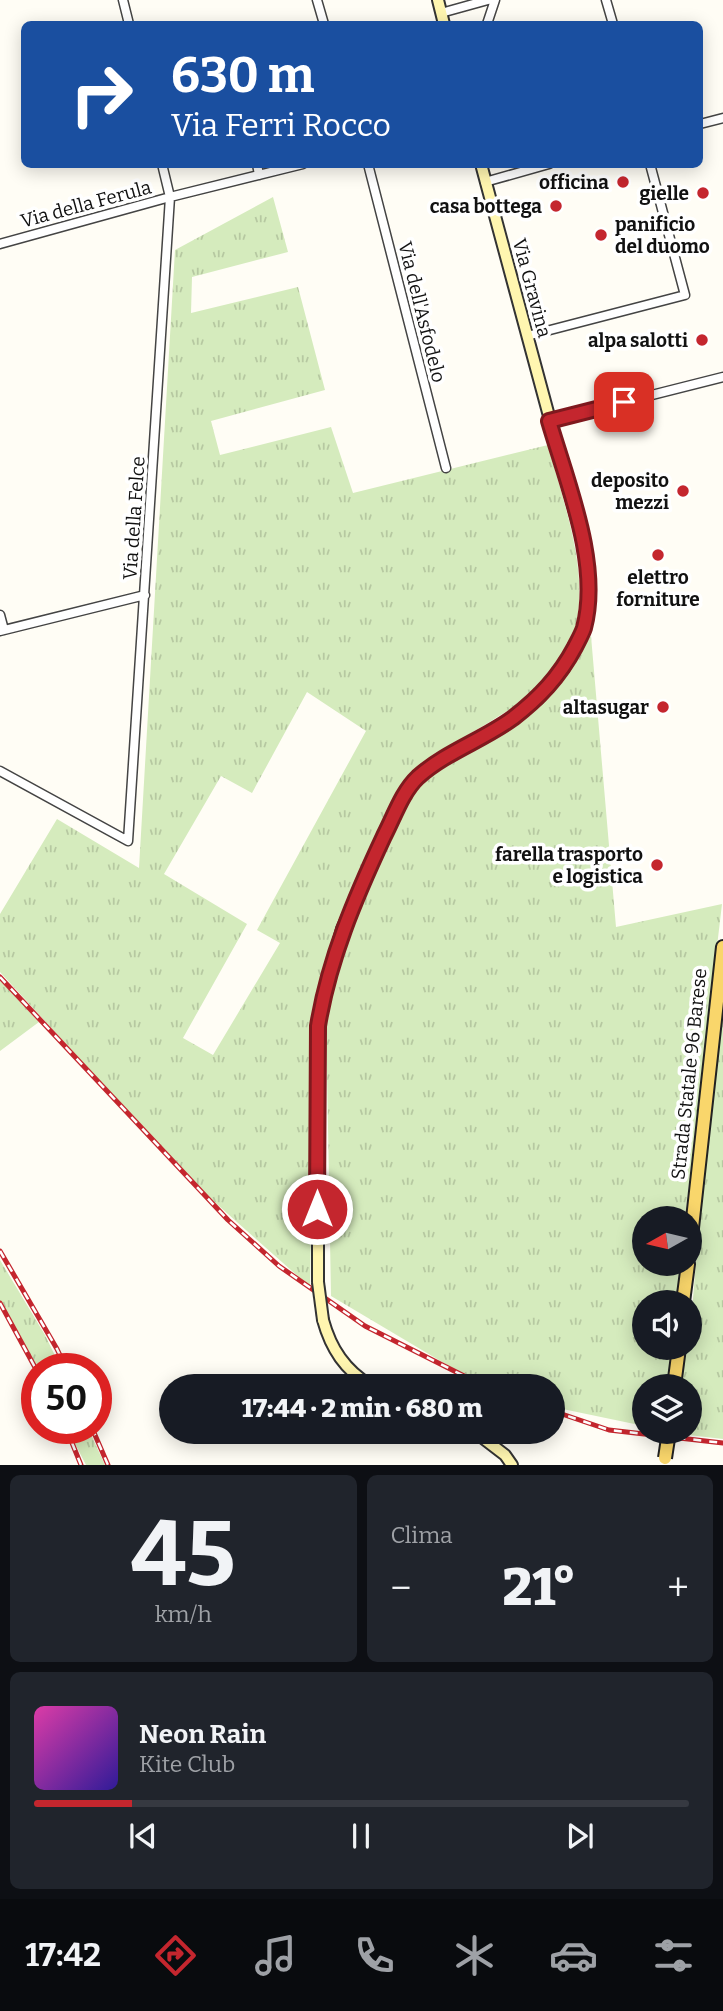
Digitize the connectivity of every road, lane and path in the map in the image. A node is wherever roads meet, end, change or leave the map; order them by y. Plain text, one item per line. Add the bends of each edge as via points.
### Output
1 (123, 0) edge
2 (317, 0) edge
3 (438, 0) edge
4 (488, 0) edge
5 (495, 0) edge
6 (606, 0) edge
7 (443, 19) edge
8 (128, 21) edge
9 (323, 21) edge
10 (488, 21) edge
11 (612, 21) edge
12 (723, 118) edge
13 (703, 123) edge
14 (163, 168) edge
15 (258, 168) edge
16 (287, 168) edge
17 (369, 168) edge
18 (482, 168) edge
19 (536, 168) edge
20 (651, 168) edge
21 (259, 175) junction
22 (485, 182) junction
23 (170, 197) junction
24 (0, 244) edge
25 (527, 336) junction
26 (723, 376) edge
27 (549, 421) junction
28 (446, 468) dead end
29 (145, 594) junction
30 (0, 615) edge
31 (2, 631) edge
32 (0, 771) edge
33 (723, 947) edge
34 (694, 1206) edge
35 (353, 1374) edge
36 (491, 1444) edge
37 (667, 1444) edge
38 (665, 1462) edge
39 (512, 1465) edge

1 - 8 street
2 - 9 street
3 - 7 main road
4 - 7 street
5 - 10 street
6 - 11 street
12 - 13 street
14 - 23 street, Via della Felce
15 - 21 street
16 - 21 street, Via della Ferula
17 - 28 street, Via dell'Asfodelo
18 - 22 main road, Via Gravina
19 - 22 street
20 - 25 street via 685,295
21 - 23 street, Via della Ferula
22 - 25 main road, Via Gravina
23 - 24 street, Via della Ferula
23 - 29 street, Via della Felce
25 - 27 main road, Via Gravina
26 - 27 street
27 - 35 main road, Via Gravina, bridge via 587,557 584,629 564,668 538,699 442,759 417,778 402,798 342,929 322,1002 318,1026 318,1282 327,1336
29 - 31 street
29 - 32 street, Via della Felce via 128,841
30 - 31 street
33 - 34 main road, Strada Statale 96 Barese
36 - 39 main road
37 - 38 main road, bridge

